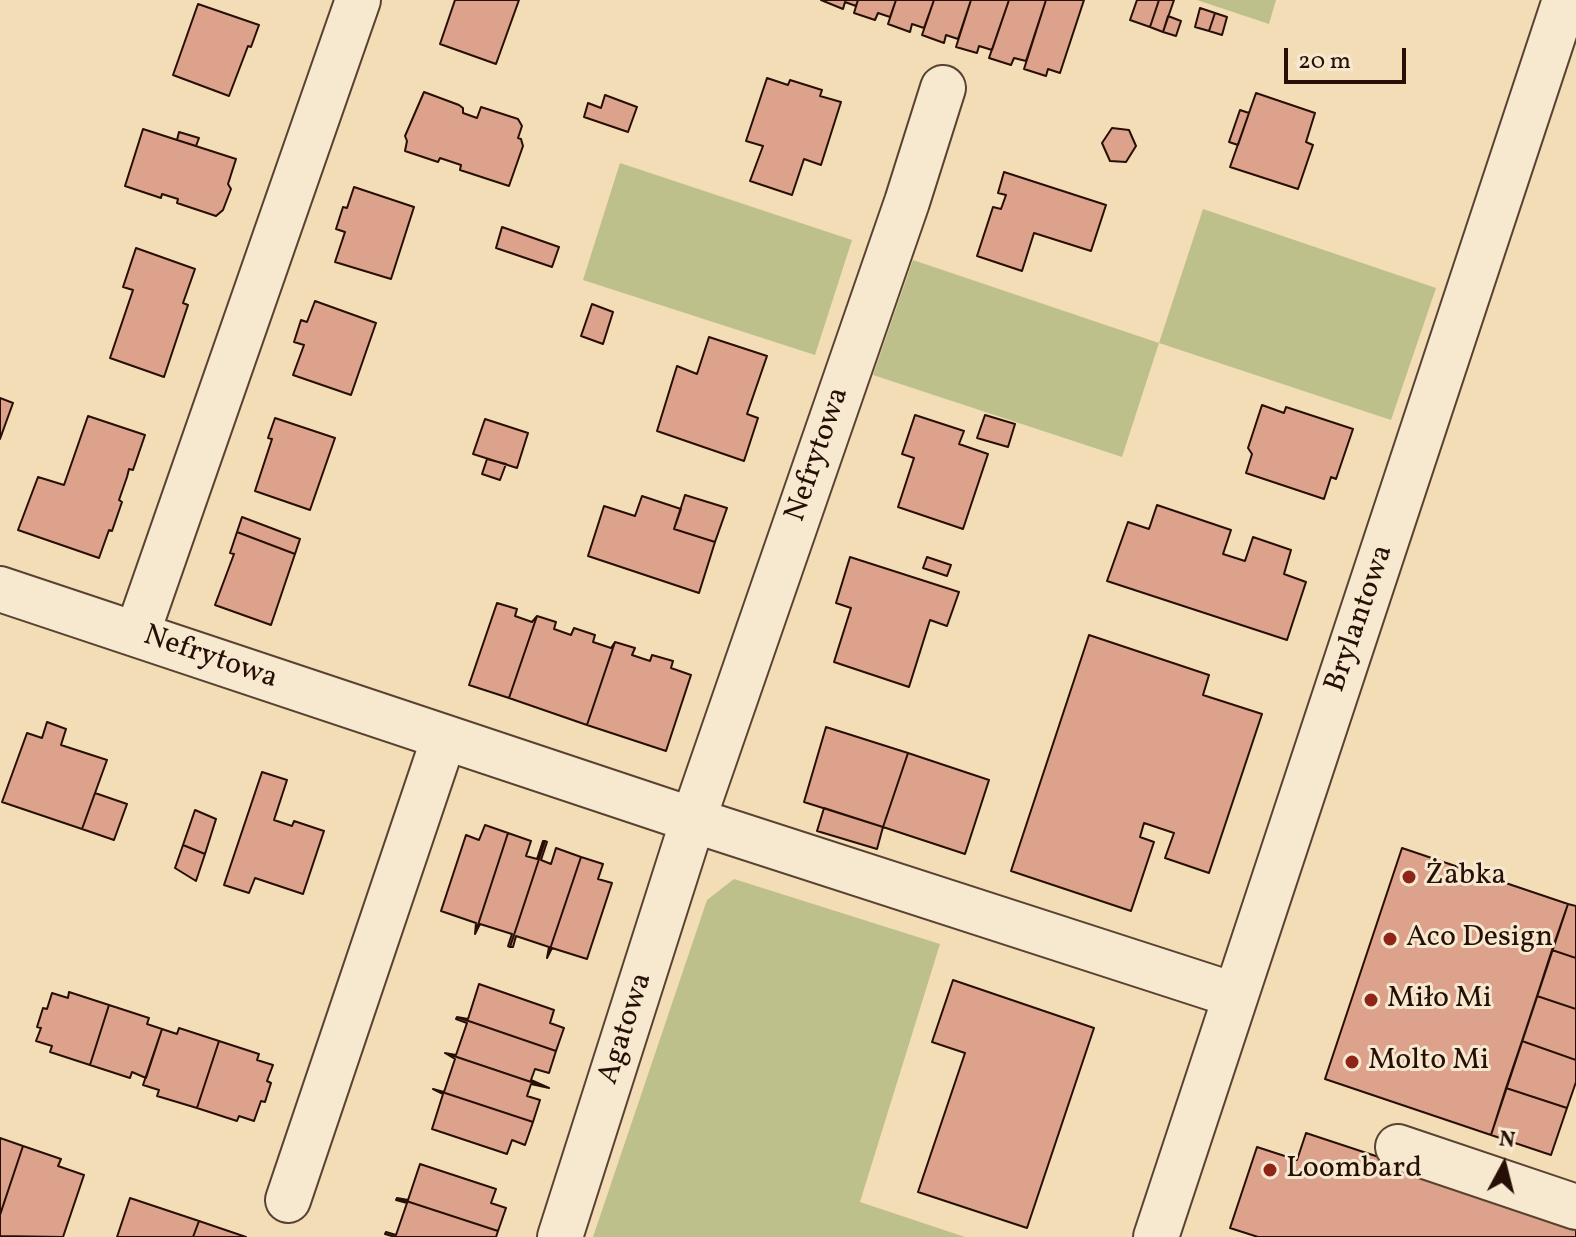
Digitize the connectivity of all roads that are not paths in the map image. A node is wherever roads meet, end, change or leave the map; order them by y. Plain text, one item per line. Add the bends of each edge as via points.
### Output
1 (358, 0) edge
2 (1565, 0) edge
3 (943, 88) dead end
4 (0, 589) edge
5 (137, 634) junction
6 (444, 738) junction
7 (693, 820) junction
8 (1234, 995) junction
9 (1398, 1147) dead end
10 (288, 1200) dead end
11 (1576, 1207) edge
12 (560, 1237) edge
13 (1156, 1237) edge

1 - 5 street
2 - 8 street, Brylantowa
3 - 7 street, Nefrytowa
4 - 5 street, Nefrytowa
5 - 6 street, Nefrytowa
6 - 7 street, Nefrytowa
6 - 10 street
7 - 8 street, Nefrytowa
7 - 12 street, Agatowa
8 - 13 street, Brylantowa
9 - 11 street

